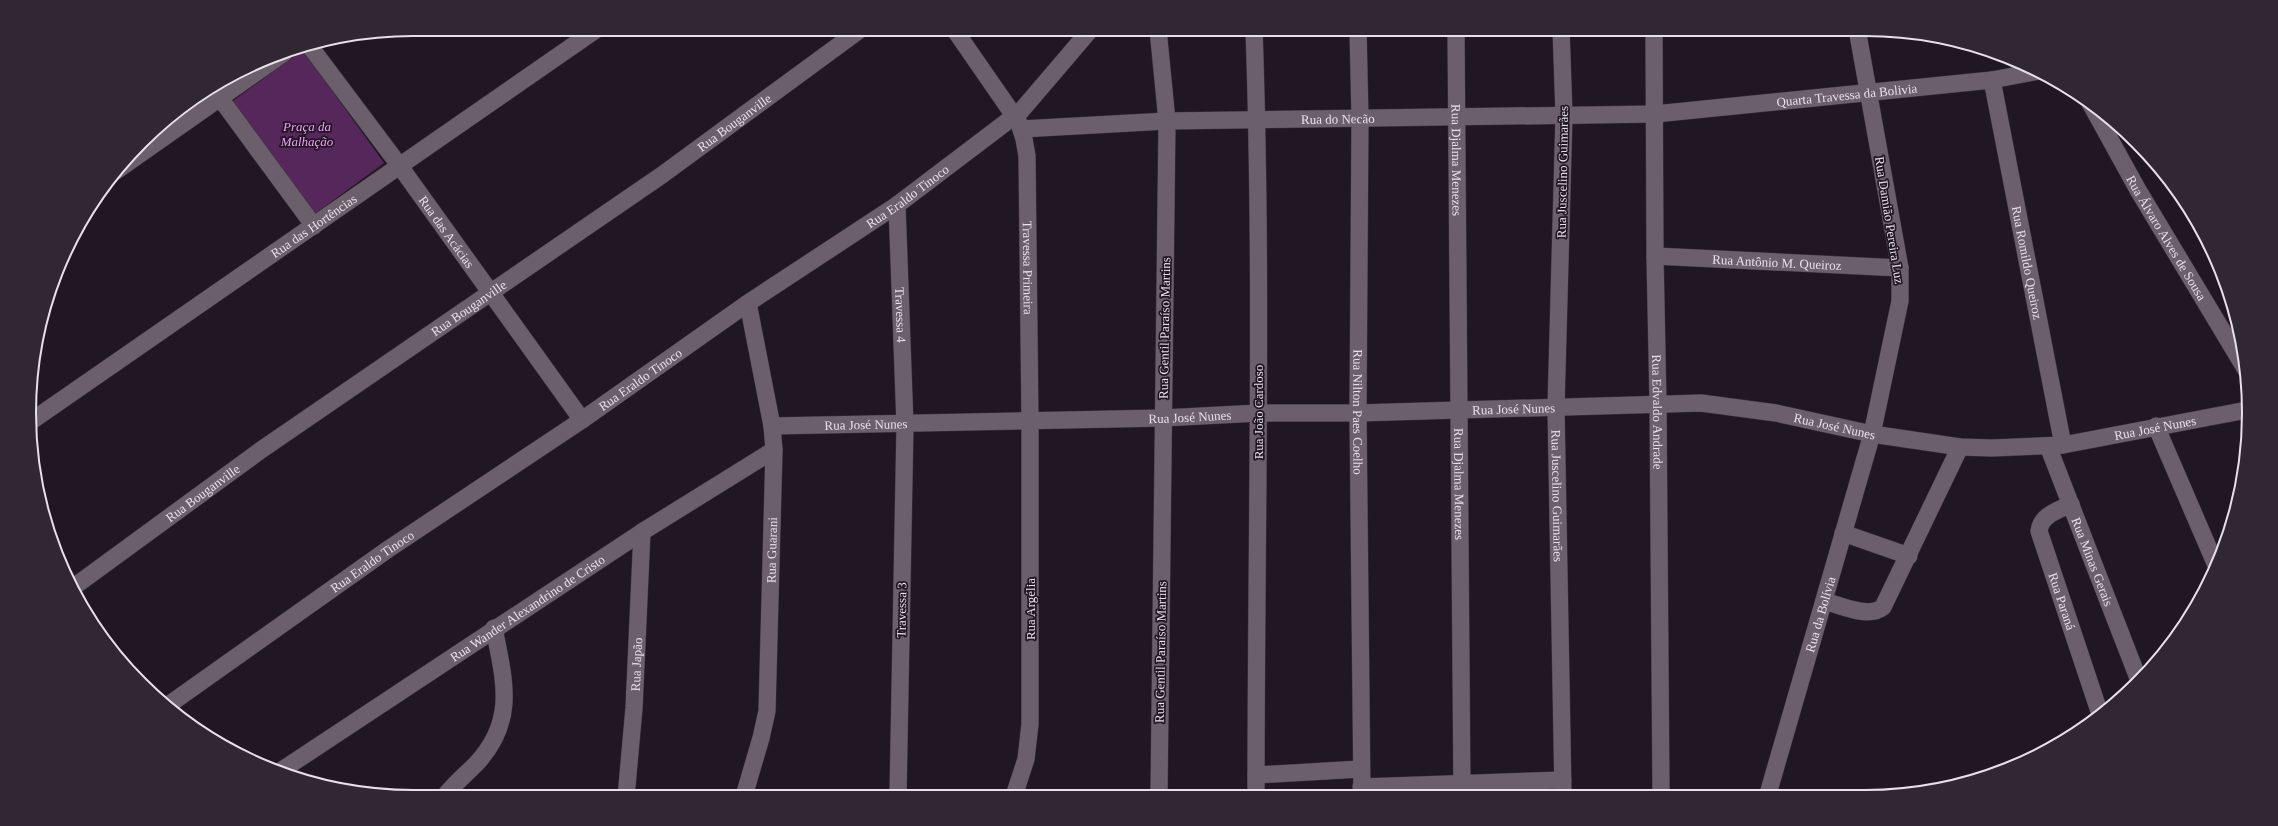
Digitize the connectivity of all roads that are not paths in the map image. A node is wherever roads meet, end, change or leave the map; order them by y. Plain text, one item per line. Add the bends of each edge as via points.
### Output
1 (587, 36) edge
2 (851, 36) edge
3 (959, 36) edge
4 (1085, 36) edge
5 (1159, 36) edge
6 (1254, 36) edge
7 (1358, 36) edge
8 (1456, 36) edge
9 (1561, 36) edge
10 (1654, 36) edge
11 (1858, 36) edge
12 (313, 50) edge
13 (264, 67) edge
14 (2028, 73) edge
15 (1992, 80) junction
16 (1869, 94) junction
17 (220, 98) junction
18 (1655, 114) junction
19 (1564, 115) junction
20 (2097, 116) edge
21 (1458, 117) junction
22 (1360, 118) junction
23 (1257, 120) junction
24 (1167, 121) junction
25 (1018, 122) junction
26 (137, 156) edge
27 (399, 165) junction
28 (898, 205) junction
29 (314, 226) junction
30 (1655, 256) junction
31 (1900, 268) junction
32 (490, 292) junction
33 (748, 303) junction
34 (2238, 356) edge
35 (1658, 402) junction
36 (1556, 407) junction
37 (1461, 410) junction
38 (2242, 411) edge
39 (1358, 412) junction
40 (1259, 413) junction
41 (36, 418) edge
42 (1163, 418) junction
43 (582, 420) junction
44 (1030, 421) junction
45 (905, 425) junction
46 (772, 426) junction
47 (2156, 426) junction
48 (1872, 434) junction
49 (2056, 446) junction
50 (1960, 447) junction
51 (774, 450) junction
52 (2071, 504) junction
53 (642, 532) junction
54 (1844, 533) junction
55 (1909, 556) junction
56 (2213, 558) edge
57 (77, 584) edge
58 (1824, 601) junction
59 (494, 628) junction
60 (2137, 675) edge
61 (172, 703) edge
62 (2098, 709) edge
63 (286, 768) edge
64 (1361, 769) junction
65 (1256, 775) junction
66 (1564, 787) edge
67 (1462, 789) edge
68 (451, 790) edge
69 (627, 790) edge
70 (746, 790) edge
71 (898, 790) edge
72 (1016, 790) edge
73 (1159, 790) edge
74 (1256, 790) edge
75 (1362, 790) edge
76 (1412, 790) edge
77 (1661, 790) edge
78 (1769, 790) edge

1 - 27 street, Rua das Hortências
2 - 32 street, Rua Bouganville via 662,175
3 - 25 street
4 - 25 street, Rua Eraldo Tinoco via 1030,101
5 - 24 street, Rua Gentil Paraíso Martins
6 - 23 street, Rua João Cardoso
7 - 22 street, Rua Nilton Paes Coelho
8 - 21 street, Rua Djalma Menezes
9 - 19 street, Rua Juscelino Guimarães
10 - 18 street, Rua Edvaldo Andrade
11 - 16 street, Rua Damião Pereira Luz
12 - 27 street, Rua das Acácias
13 - 17 street
14 - 15 street, Quarta Travessa da Bolivia
15 - 16 street, Quarta Travessa da Bolivia
15 - 49 street, Rua Romildo Queiroz
16 - 18 street, Quarta Travessa da Bolivia
16 - 31 street, Rua Damião Pereira Luz
17 - 26 street
17 - 29 street
18 - 19 street, Rua do Necão
18 - 30 street, Rua Edvaldo Andrade
19 - 21 street, Rua do Necão
19 - 36 street, Rua Juscelino Guimarães
20 - 34 street, Rua Álvaro Alves de Sousa via 2142,197
21 - 22 street, Rua do Necão
21 - 37 street, Rua Djalma Menezes
22 - 23 street, Rua do Necão
22 - 39 street, Rua Nilton Paes Coelho
23 - 24 street, Rua do Necão
23 - 40 street, Rua João Cardoso
24 - 25 street, Rua do Necão
24 - 42 street, Rua Gentil Paraíso Martins
25 - 28 street, Rua Eraldo Tinoco
25 - 44 street, Travessa Primeira via 1028,173
27 - 29 street, Rua das Hortências
27 - 32 street, Rua das Acácias
28 - 33 street, Rua Eraldo Tinoco
28 - 45 street, Travessa 4
29 - 41 street, Rua das Hortências
30 - 31 street, Rua Antônio M. Queiroz
30 - 35 street, Rua Edvaldo Andrade
31 - 48 street, Rua Damião Pereira Luz via 1900,301
32 - 43 street, Rua das Acácias
32 - 57 street, Rua Bouganville via 261,450
33 - 43 street, Rua Eraldo Tinoco
33 - 46 street, Rua Guarani
35 - 36 street, Rua José Nunes
35 - 48 street, Rua José Nunes via 1732,406
35 - 77 street, Rua Edvaldo Andrade
36 - 37 street, Rua José Nunes
36 - 66 street, Rua Juscelino Guimarães
37 - 39 street, Rua José Nunes
37 - 67 street, Rua Djalma Menezes
38 - 47 street, Rua José Nunes
39 - 40 street, Rua José Nunes
39 - 64 street, Rua Nilton Paes Coelho
40 - 42 street, Rua José Nunes
40 - 65 street, Rua João Cardoso
42 - 44 street, Rua José Nunes
42 - 73 street, Rua Gentil Paraíso Martins
43 - 61 street, Rua Eraldo Tinoco via 380,555
44 - 45 street, Rua José Nunes
44 - 72 street, Rua Argélia via 1030,724 1026,758
45 - 46 street, Rua José Nunes
45 - 71 street, Travessa 3
46 - 51 street, Rua Guarani
47 - 49 street, Rua José Nunes
47 - 56 street
48 - 50 street, Rua José Nunes
48 - 54 street, Rua da Bolívia
49 - 50 street, Rua José Nunes
49 - 52 street, Rua Minas Gerais
50 - 55 street
51 - 53 street, Rua Wander Alexandrino de Cristo
51 - 70 street, Rua Guarani via 767,711
52 - 60 street, Rua Minas Gerais
52 - 62 street, Rua Paraná via 2046,516 2038,531
53 - 59 street, Rua Wander Alexandrino de Cristo
53 - 69 street, Rua Japão via 634,708
54 - 55 street
54 - 58 street, Rua da Bolívia
55 - 58 street via 1889,600 1880,610 1869,612
58 - 78 street, Rua da Bolívia
59 - 63 street, Rua Wander Alexandrino de Cristo
59 - 68 street via 505,688 499,727 477,763
64 - 65 street
64 - 75 street, Rua Nilton Paes Coelho
65 - 74 street, Rua João Cardoso
66 - 67 street
67 - 76 street

